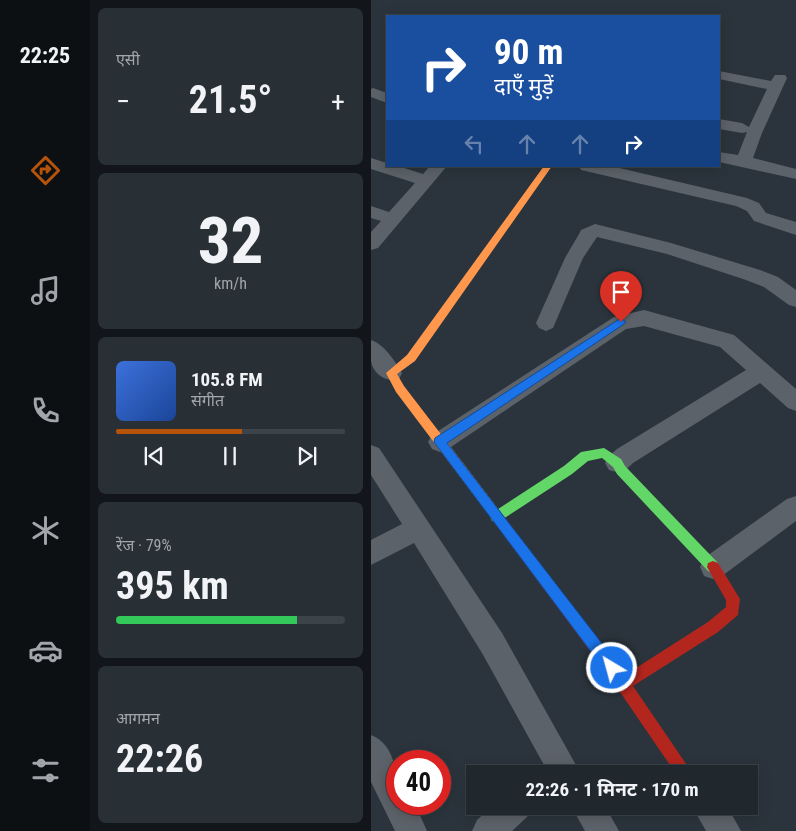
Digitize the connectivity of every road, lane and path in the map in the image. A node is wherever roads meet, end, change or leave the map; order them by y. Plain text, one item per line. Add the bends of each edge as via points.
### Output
1 (720, 75) edge
2 (720, 124) edge
3 (742, 128) dead end
4 (720, 157) edge
5 (744, 161) junction
6 (371, 163) edge
7 (438, 167) edge
8 (547, 167) edge
9 (591, 167) edge
10 (796, 174) edge
11 (426, 181) junction
12 (371, 212) edge
13 (393, 219) junction
14 (796, 229) edge
15 (371, 244) edge
16 (796, 300) edge
17 (546, 323) dead end
18 (371, 348) edge
19 (761, 372) junction
20 (391, 373) junction
21 (796, 402) edge
22 (440, 442) junction
23 (371, 455) edge
24 (617, 463) junction
25 (796, 507) edge
26 (496, 516) junction
27 (418, 528) junction
28 (371, 553) edge
29 (713, 567) junction
30 (623, 684) junction
31 (371, 750) edge
32 (557, 765) edge
33 (679, 765) edge
34 (386, 786) edge
35 (401, 815) edge
36 (506, 815) edge
37 (593, 815) edge
38 (714, 815) edge
39 (411, 831) edge
40 (488, 831) edge
41 (603, 831) edge
42 (725, 831) edge

1 - 5 street via 778,82
2 - 3 street
4 - 5 street
5 - 10 street
6 - 11 street
7 - 11 street
8 - 20 street via 411,358
9 - 14 street via 741,202 753,207 760,217
11 - 13 street
12 - 13 street
13 - 15 street
16 - 17 street via 771,282 753,275 671,249 595,230 588,234 574,258
18 - 20 street
19 - 21 street
19 - 22 street via 727,341 644,318 621,322
19 - 24 street
20 - 22 street via 399,389
22 - 26 street
23 - 27 street
24 - 26 street via 604,453 585,456
24 - 29 street
25 - 29 street
26 - 30 street
27 - 28 street
27 - 32 street via 492,643
29 - 30 street via 733,599 733,610 713,627
30 - 33 street
31 - 34 street
35 - 39 street
36 - 40 street
37 - 41 street
38 - 42 street

